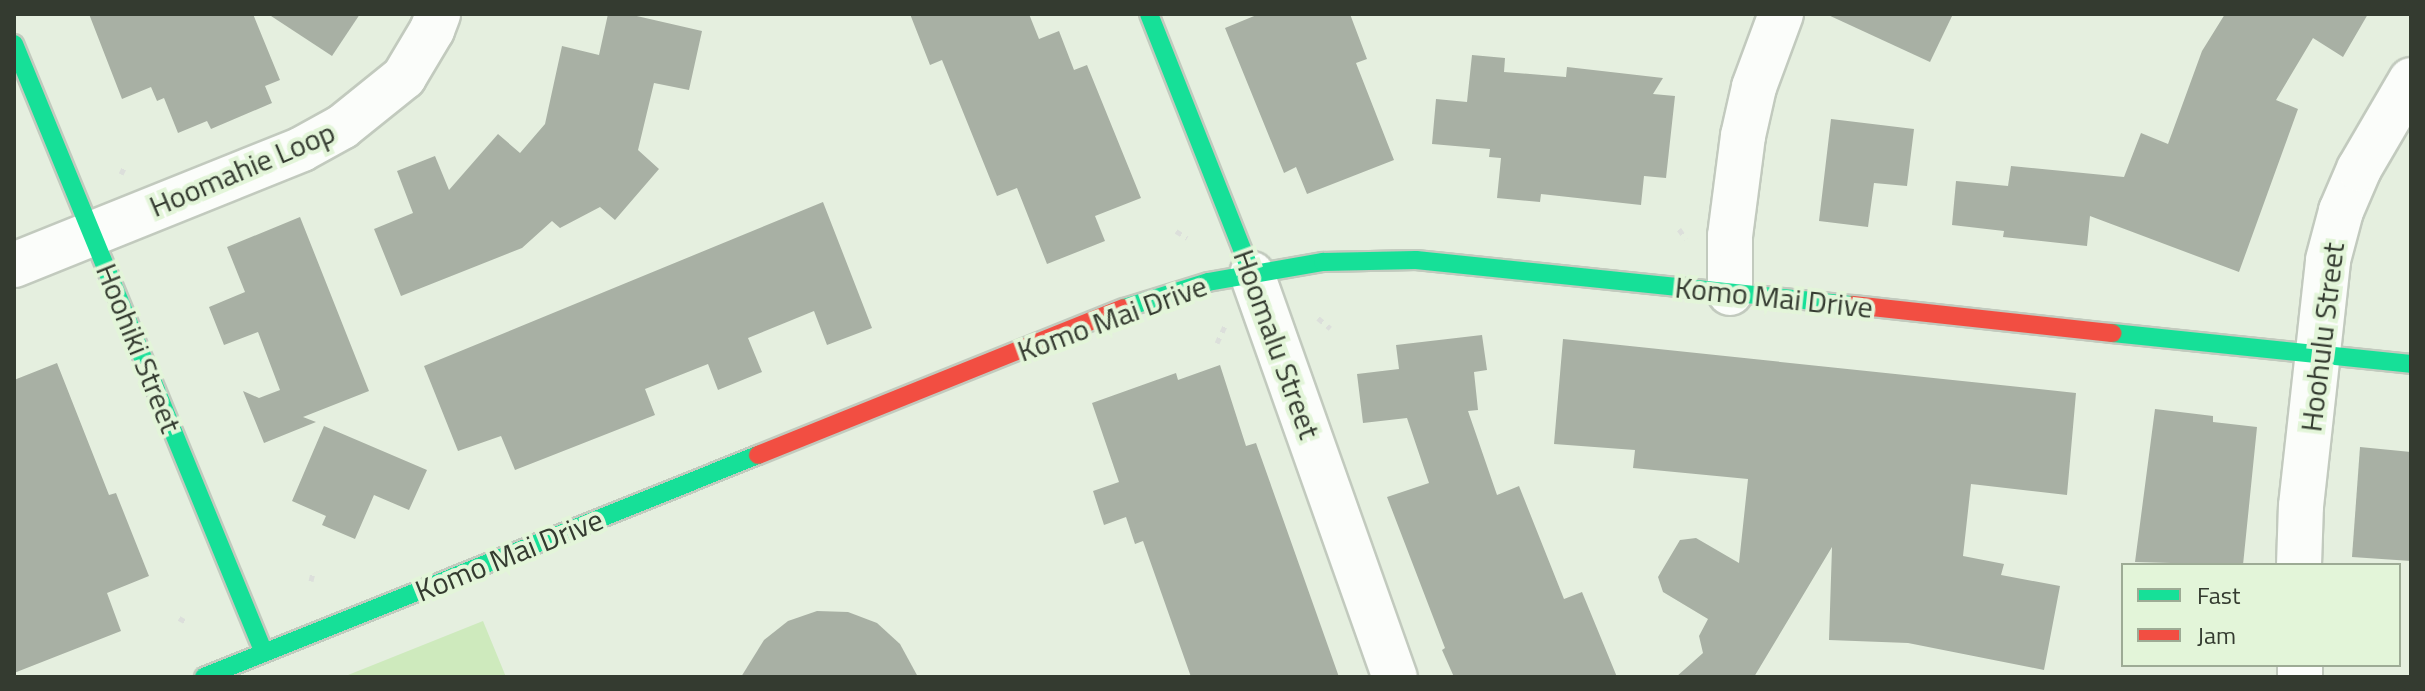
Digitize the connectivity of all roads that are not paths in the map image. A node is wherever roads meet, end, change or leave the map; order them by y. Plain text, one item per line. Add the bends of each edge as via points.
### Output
1 (438, 14) edge
2 (1149, 14) edge
3 (1781, 14) edge
4 (14, 44) edge
5 (2411, 80) edge
6 (92, 233) junction
7 (14, 265) edge
8 (1252, 274) junction
9 (1730, 293) junction
10 (2317, 355) junction
11 (2411, 364) edge
12 (2299, 563) edge
13 (264, 653) junction
14 (204, 677) edge
15 (1395, 677) edge

1 - 6 street, Hoomahie Loop via 404,77 342,127 302,149
2 - 8 street, Hoomalu Street
3 - 9 street via 1754,87 1743,136 1730,236
4 - 6 street, Hoohiki Street
5 - 10 street, Hoohulu Street via 2341,211 2328,260
6 - 7 street, Hoomahie Loop
6 - 13 street, Hoohiki Street
8 - 9 street, Komo Mai Drive via 1323,262 1416,260
8 - 13 street, Komo Mai Drive via 1143,301
8 - 15 street, Hoomalu Street
9 - 10 street, Komo Mai Drive
10 - 11 street, Komo Mai Drive
10 - 12 street, Hoohulu Street
13 - 14 street, Komo Mai Drive

